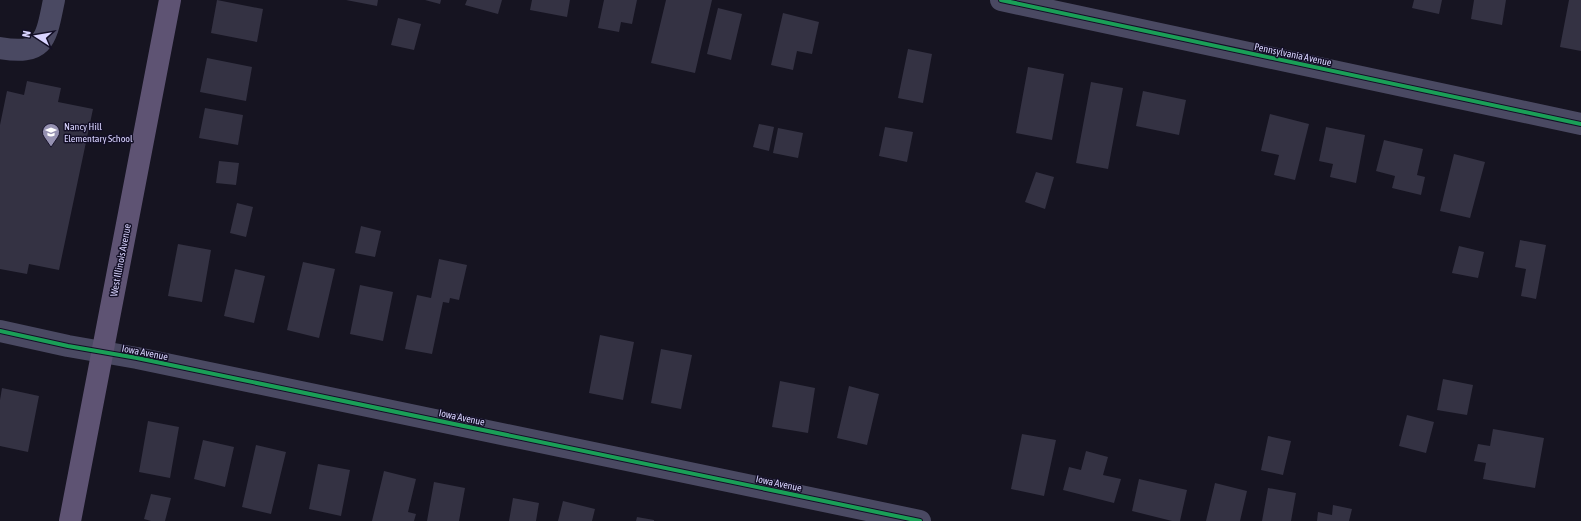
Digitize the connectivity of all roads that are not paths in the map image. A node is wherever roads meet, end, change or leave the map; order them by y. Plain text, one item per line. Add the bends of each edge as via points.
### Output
1 (54, 0) edge
2 (170, 0) edge
3 (1001, 0) edge
4 (0, 48) edge
5 (1581, 124) edge
6 (0, 331) edge
7 (102, 352) junction
8 (70, 521) edge
9 (920, 521) edge

1 - 4 street via 46,35 37,46 16,51
2 - 7 main road, West Illinois Avenue
3 - 5 street, Pennsylvania Avenue
6 - 7 street, Iowa Avenue
7 - 8 main road, West Illinois Avenue
7 - 9 street, Iowa Avenue

